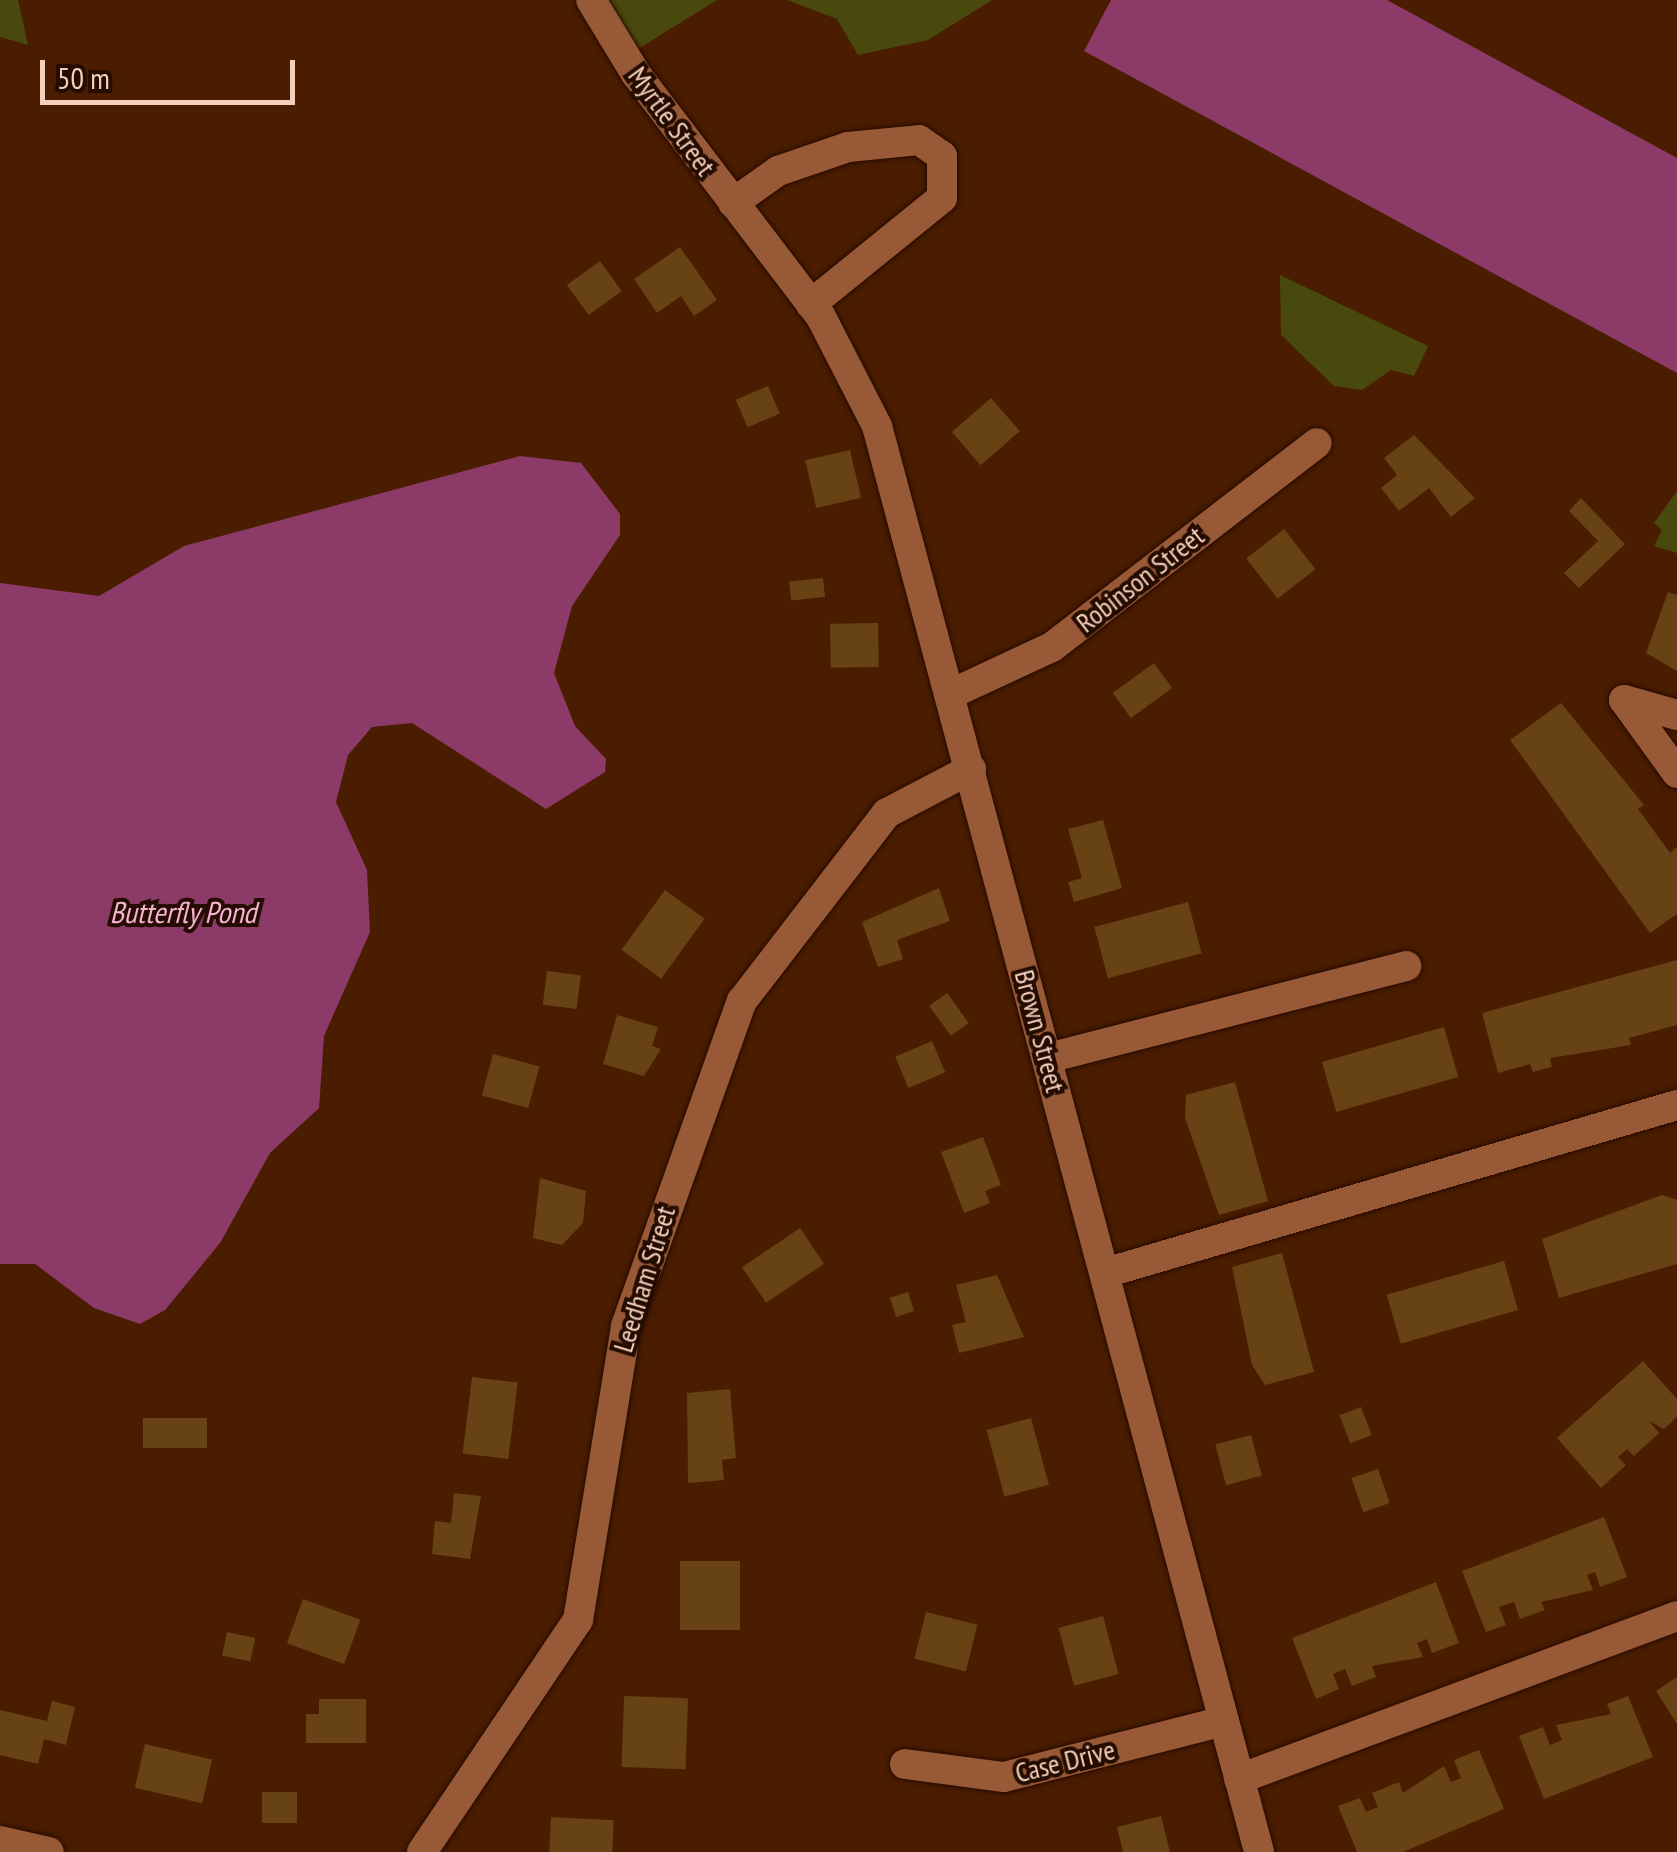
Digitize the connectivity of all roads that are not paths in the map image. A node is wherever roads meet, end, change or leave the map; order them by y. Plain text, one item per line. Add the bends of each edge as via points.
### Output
1 (591, 0) edge
2 (734, 203) junction
3 (760, 238) joint
4 (810, 304) junction
5 (1318, 443) dead end
6 (951, 694) junction
7 (1677, 716) edge
8 (971, 769) junction
9 (1677, 773) edge
10 (1406, 966) dead end
11 (1048, 1058) junction
12 (1677, 1106) edge
13 (1104, 1273) junction
14 (1677, 1616) edge
15 (1224, 1722) junction
16 (905, 1764) dead end
17 (1240, 1779) junction
18 (0, 1841) edge
19 (48, 1852) edge
20 (422, 1852) edge
21 (1259, 1852) edge

1 - 2 street, Myrtle Street
2 - 3 street, Myrtle Street
2 - 4 street via 778,171 848,147 919,140 942,156 942,198
3 - 4 street, Brown Street
4 - 6 street, Brown Street via 877,426
5 - 6 street, Robinson Street via 1052,647
6 - 8 street, Brown Street
7 - 9 street via 1624,700
8 - 11 street, Brown Street
8 - 20 street, Leedham Street via 887,813 742,1001 626,1326 578,1620
10 - 11 street
11 - 13 street, Brown Street
12 - 13 street
13 - 15 street, Brown Street
14 - 17 street
15 - 16 street, Case Drive via 1004,1777
15 - 17 street, Brown Street
17 - 21 street, Brown Street
18 - 19 street

